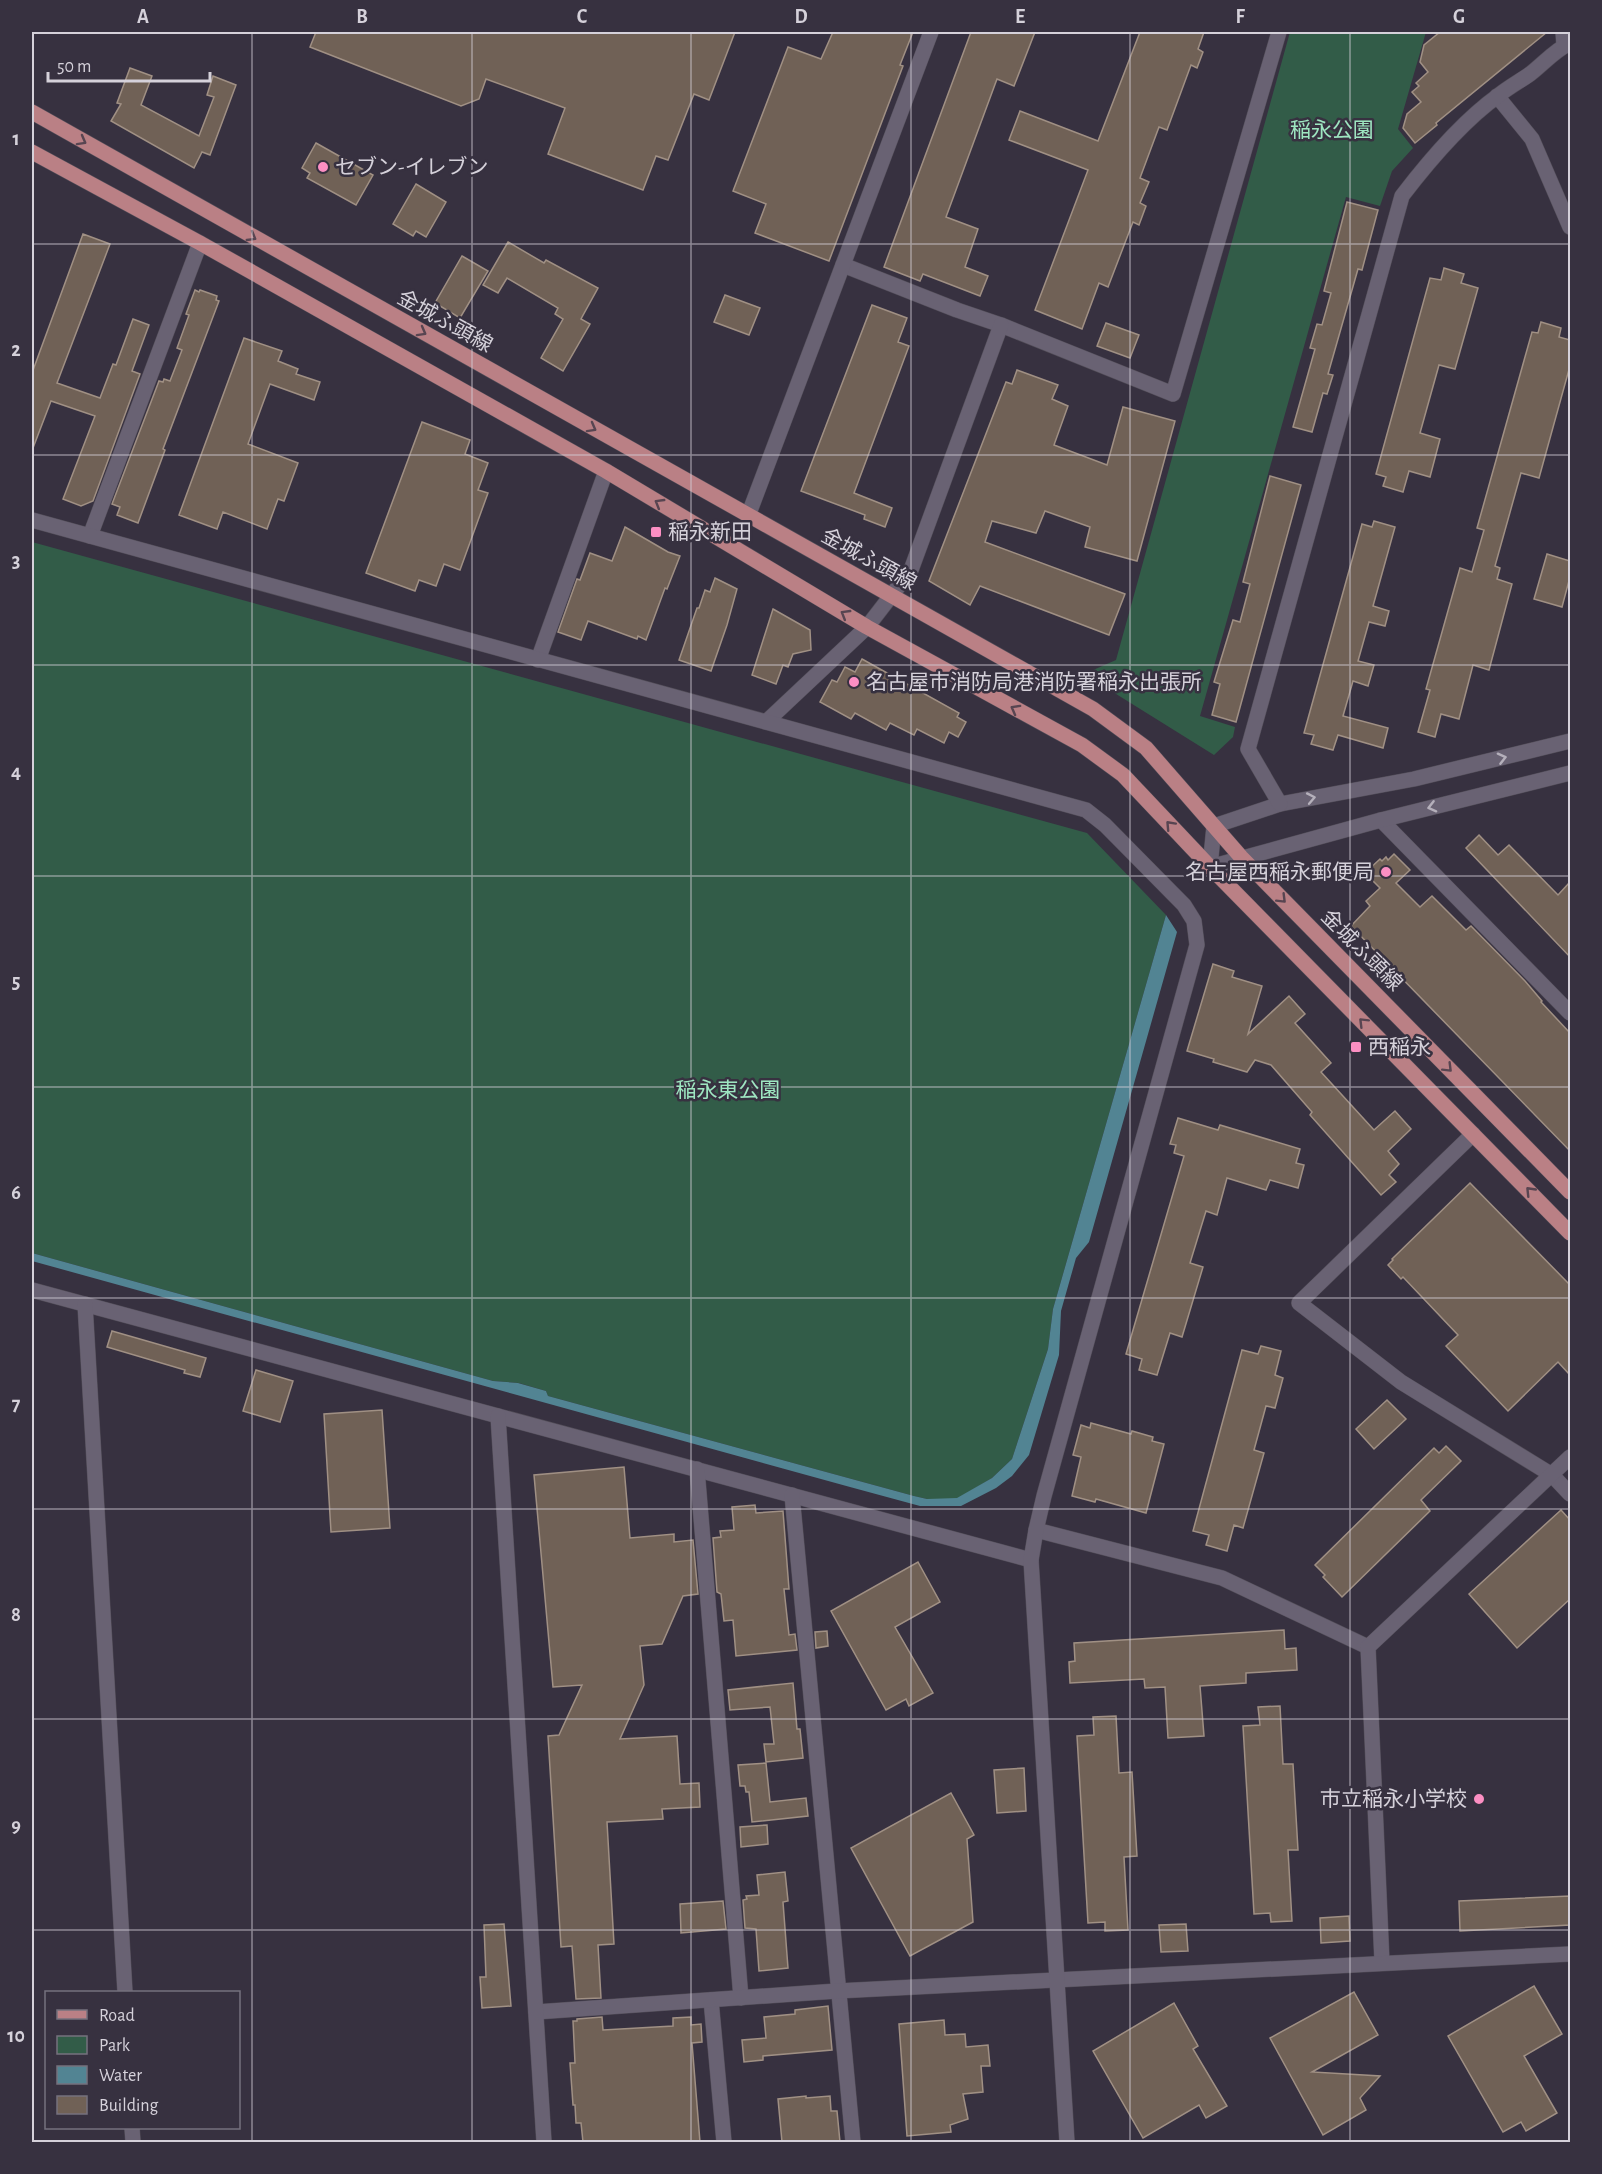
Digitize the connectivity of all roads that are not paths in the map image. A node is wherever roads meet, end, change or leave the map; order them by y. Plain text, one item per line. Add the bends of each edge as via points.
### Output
1 (931, 32) edge
2 (1279, 32) edge
3 (1566, 40) edge
4 (1497, 96) junction
5 (32, 112) edge
6 (32, 152) edge
7 (1570, 227) edge
8 (200, 243) junction
9 (843, 265) junction
10 (1001, 325) junction
11 (606, 471) junction
12 (748, 516) junction
13 (32, 520) edge
14 (90, 536) junction
15 (892, 596) junction
16 (867, 627) junction
17 (538, 660) junction
18 (766, 722) junction
19 (1570, 741) edge
20 (1570, 774) edge
21 (1280, 804) junction
22 (1381, 820) junction
23 (1214, 826) junction
24 (1241, 857) junction
25 (1210, 867) junction
26 (1570, 1013) edge
27 (1473, 1134) junction
28 (1570, 1192) edge
29 (1570, 1233) edge
30 (32, 1290) edge
31 (85, 1304) junction
32 (498, 1416) junction
33 (1570, 1457) edge
34 (697, 1469) junction
35 (1552, 1475) junction
36 (1570, 1494) edge
37 (792, 1495) junction
38 (1035, 1530) junction
39 (1031, 1560) junction
40 (1368, 1647) junction
41 (1570, 1954) edge
42 (1382, 1962) junction
43 (1057, 1979) junction
44 (124, 1991) edge
45 (837, 1991) junction
46 (741, 1998) junction
47 (711, 2000) junction
48 (536, 2012) junction
49 (544, 2142) edge
50 (724, 2142) edge
51 (853, 2142) edge
52 (1067, 2142) edge

1 - 9 street
2 - 10 street via 1173,394
3 - 4 street via 1531,73
4 - 7 street via 1532,139
4 - 21 street via 1430,162 1402,196 1248,749
5 -> 12 main road, 金城ふ頭線
6 - 8 main road
8 - 11 main road
8 - 14 street
9 - 10 street
9 - 12 street
10 - 15 street via 911,570
16 -> 11 main road
11 - 17 street
12 - 15 main road, 金城ふ頭線
13 - 14 street
14 - 17 street
15 - 16 street
15 - 23 main road, 金城ふ頭線 via 1094,709 1146,748
16 - 18 street
25 -> 16 main road via 1122,775 1082,745
17 - 18 street
18 - 38 street via 1086,810 1106,825 1184,905 1194,921 1197,945
21 -> 19 street via 1414,779
20 -> 22 street
21 - 23 street
22 - 24 street
22 - 26 street
23 - 24 main road, 金城ふ頭線
23 - 25 street
24 - 25 street
24 -> 28 main road, 金城ふ頭線
27 -> 25 main road
29 -> 27 main road
27 - 35 street via 1299,1303 1401,1382
30 - 31 street
31 - 32 street
31 - 44 street
32 - 34 street
32 - 48 street
33 - 35 street
34 - 37 street
34 - 46 street
35 - 36 street
35 - 40 street
37 - 39 street
37 - 45 street
38 - 39 street
38 - 40 street via 1222,1578
39 - 43 street
40 - 42 street
41 - 42 street
42 - 43 street
43 - 45 street
43 - 52 street
45 - 46 street
45 - 51 street
46 - 47 street
47 - 48 street
47 - 50 street
48 - 49 street

